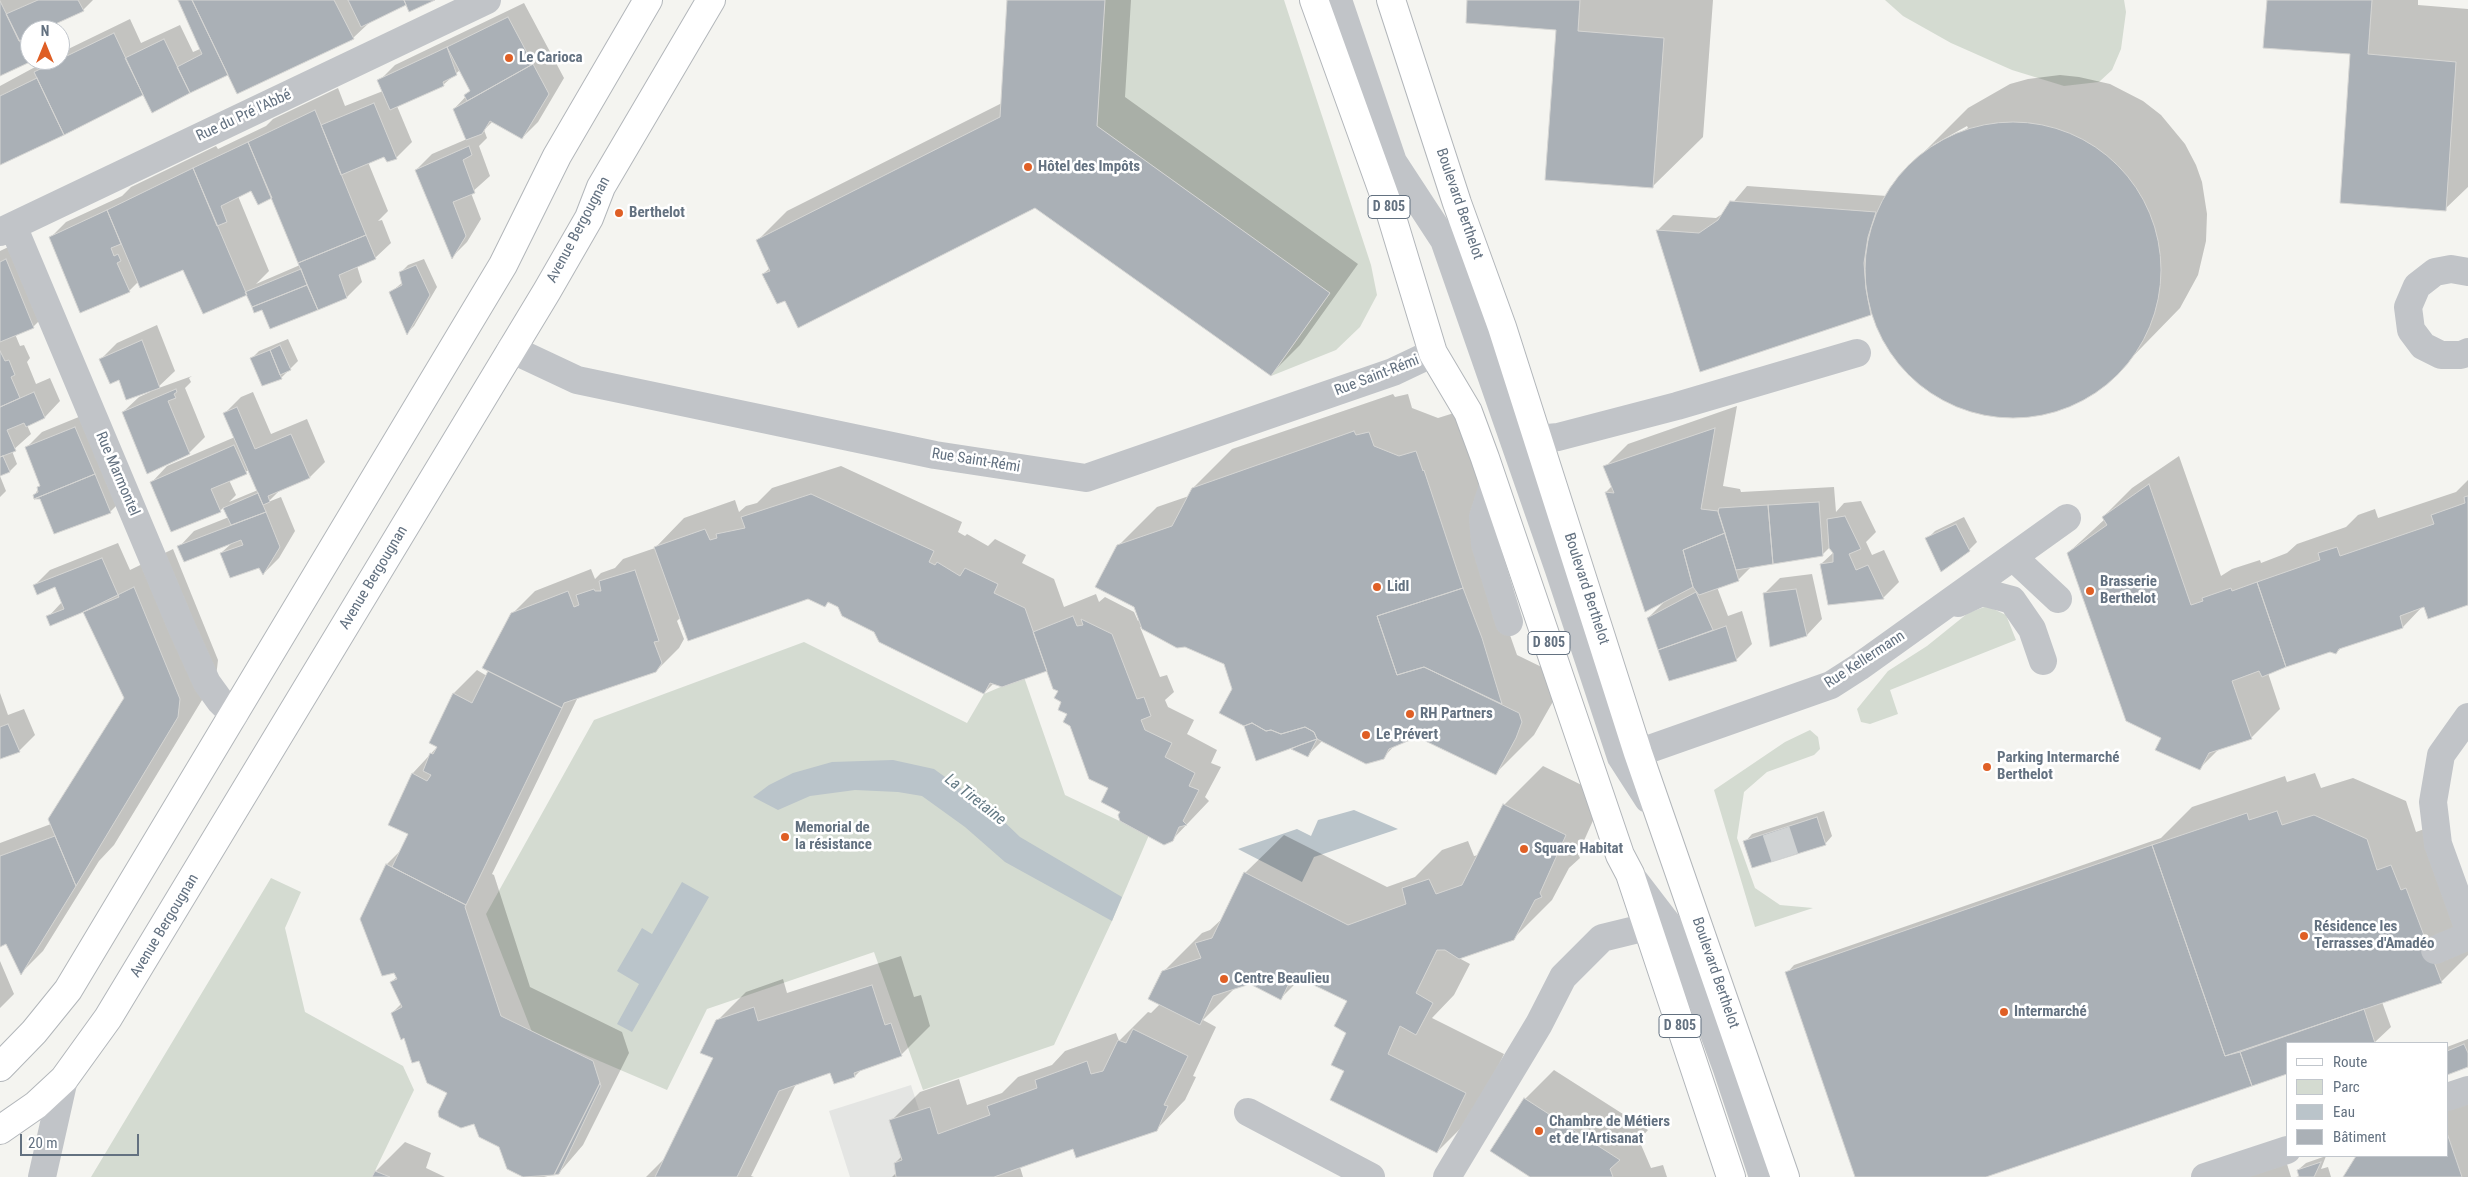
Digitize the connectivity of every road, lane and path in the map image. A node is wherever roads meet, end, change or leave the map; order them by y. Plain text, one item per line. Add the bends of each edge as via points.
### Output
1 (487, 0) edge
2 (648, 0) edge
3 (712, 0) edge
4 (1314, 0) edge
5 (1338, 0) edge
6 (1391, 0) edge
7 (6, 229) edge
8 (2468, 272) edge
9 (511, 349) junction
10 (2468, 352) edge
11 (1433, 353) junction
12 (1857, 353) dead end
13 (1538, 439) junction
14 (1493, 486) junction
15 (2068, 518) dead end
16 (2013, 557) junction
17 (2058, 599) dead end
18 (1936, 612) junction
19 (1509, 622) dead end
20 (2043, 661) dead end
21 (234, 715) junction
22 (2468, 717) edge
23 (1638, 753) junction
24 (1659, 817) junction
25 (1630, 874) junction
26 (1647, 927) junction
27 (2468, 927) edge
28 (2468, 936) edge
29 (2435, 950) dead end
30 (0, 1068) edge
31 (64, 1079) junction
32 (2468, 1090) edge
33 (2448, 1097) edge
34 (1248, 1112) dead end
35 (0, 1130) edge
36 (2286, 1150) edge
37 (42, 1177) edge
38 (1371, 1177) edge
39 (1447, 1177) edge
40 (1731, 1177) edge
41 (1763, 1177) edge
42 (1784, 1177) edge
43 (2205, 1177) edge

1 - 7 street, Rue du Pré l'Abbé
2 - 21 main road via 558,156 503,265
3 - 9 main road, Avenue Bergougnan via 601,187 589,218
4 - 11 main road, Boulevard Berthelot / D 805 via 1390,211
5 - 24 street via 1393,162 1444,240 1622,757
6 - 13 main road, Boulevard Berthelot
7 - 21 street, Rue Marmontel via 207,683
8 - 10 street via 2450,269 2435,272 2417,286 2408,307 2411,330 2423,346 2441,355
9 - 11 street, Rue Saint-Rémi via 577,380 935,455 1086,478 1393,372
9 - 31 main road, Avenue Bergougnan via 158,938 108,1018
11 - 14 main road, Boulevard Berthelot / D 805 via 1468,412
12 - 13 street via 1676,406 1558,437
13 - 23 main road, Boulevard Berthelot
14 - 19 street via 1483,517 1484,544
14 - 25 main road, Boulevard Berthelot / D 805 via 1620,855
15 - 16 street, Rue Kellermann
16 - 17 street
16 - 18 street, Rue Kellermann
18 - 20 street via 1982,592 2012,600 2032,629
18 - 23 street, Rue Kellermann via 1831,685
21 - 30 main road via 68,990
22 - 27 street via 2441,755 2433,802 2438,844
23 - 24 main road, Boulevard Berthelot
24 - 42 main road, Boulevard Berthelot via 1707,947
25 - 26 main road, Boulevard Berthelot / D 805
25 - 41 street, Boulevard Berthelot via 1667,923 1687,959
26 - 39 street via 1602,938 1563,978
26 - 40 main road, Boulevard Berthelot / D 805
28 - 29 street
31 - 35 main road, Avenue Bergougnan via 36,1105
31 - 37 street
32 - 33 street
34 - 38 street
36 - 43 street

